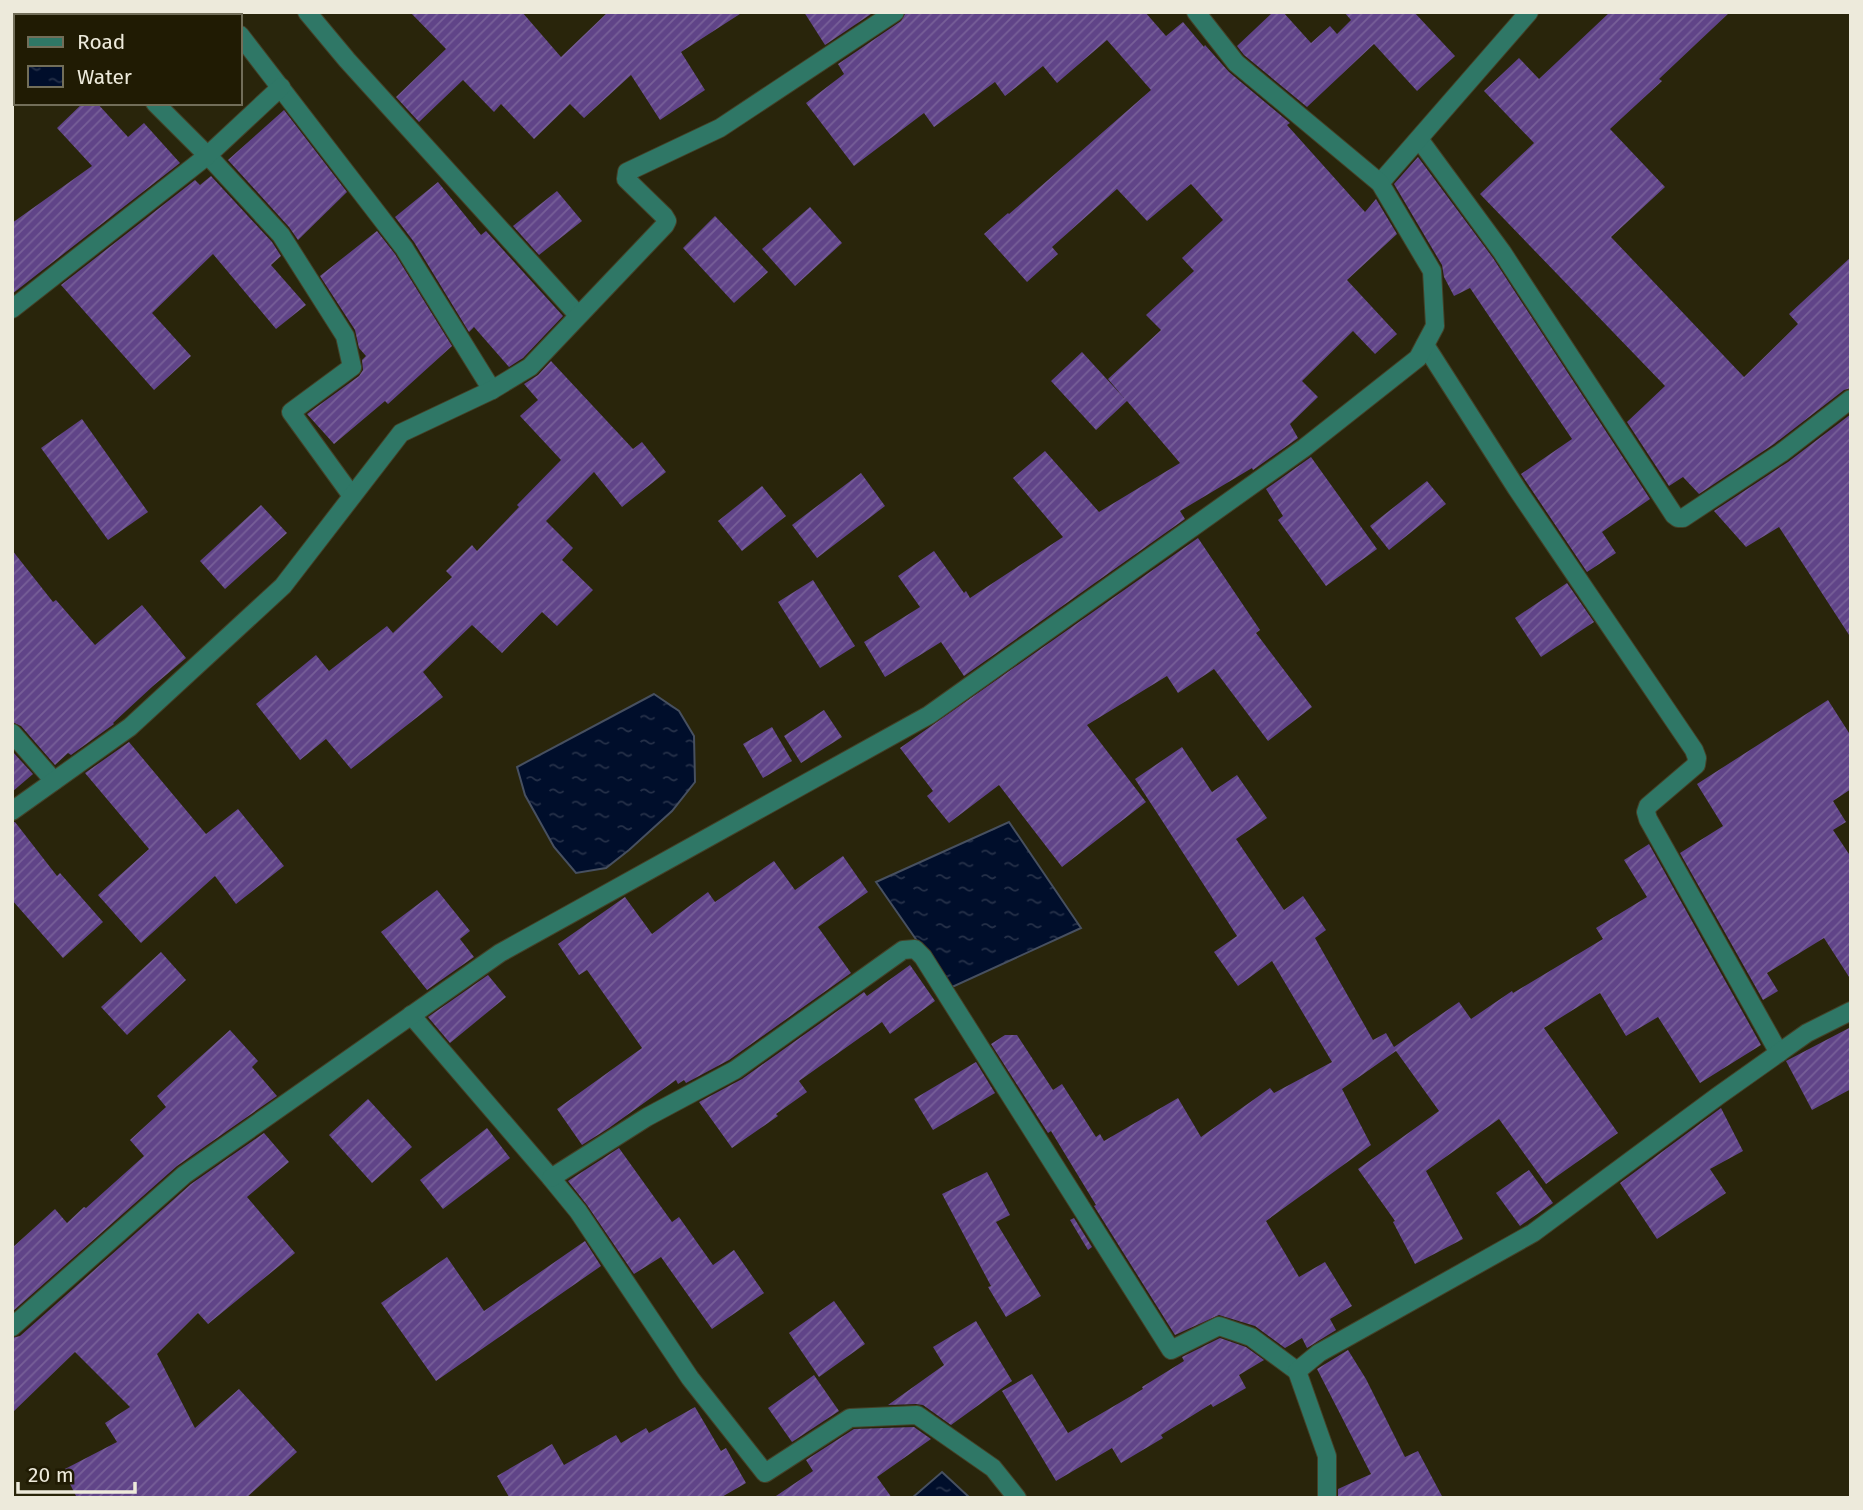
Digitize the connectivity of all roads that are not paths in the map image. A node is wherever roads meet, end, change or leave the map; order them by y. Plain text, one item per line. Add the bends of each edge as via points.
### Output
1 (307, 12) edge
2 (895, 12) edge
3 (1196, 12) edge
4 (1529, 12) edge
5 (242, 38) edge
6 (281, 87) junction
7 (157, 105) edge
8 (1419, 139) junction
9 (207, 156) junction
10 (1380, 183) junction
11 (12, 309) edge
12 (578, 315) junction
13 (1424, 345) junction
14 (492, 390) junction
15 (1851, 399) edge
16 (352, 496) junction
17 (12, 733) edge
18 (54, 781) junction
19 (12, 811) edge
20 (1851, 1011) edge
21 (411, 1015) junction
22 (1779, 1053) junction
23 (551, 1178) junction
24 (12, 1327) edge
25 (1297, 1371) junction
26 (1017, 1498) edge
27 (1327, 1498) edge

1 - 12 street
2 - 12 street via 720,128 627,172 626,179 667,221
3 - 10 street via 1236,63
4 - 8 street
5 - 6 street
6 - 9 street
6 - 14 street via 404,248
7 - 9 street
8 - 10 street
8 - 15 street via 1502,253 1678,518 1781,453
9 - 11 street
9 - 16 street via 281,234 345,336 352,367 291,412
10 - 13 street via 1432,271 1435,326
12 - 14 street via 530,367
13 - 21 street via 1418,358 1304,448 929,715 500,953
13 - 22 street via 1694,750 1696,765 1646,812
14 - 16 street via 401,433
16 - 18 street via 283,586 130,727
17 - 18 street
18 - 19 street
20 - 22 street
21 - 23 street
21 - 24 street via 184,1175
22 - 25 street via 1533,1233 1319,1353
23 - 25 street via 647,1117 735,1070 903,950 915,949 1171,1350 1219,1326 1251,1337
23 - 26 street via 578,1210 690,1378 765,1474 850,1418 917,1415 993,1468
25 - 27 street via 1327,1456

